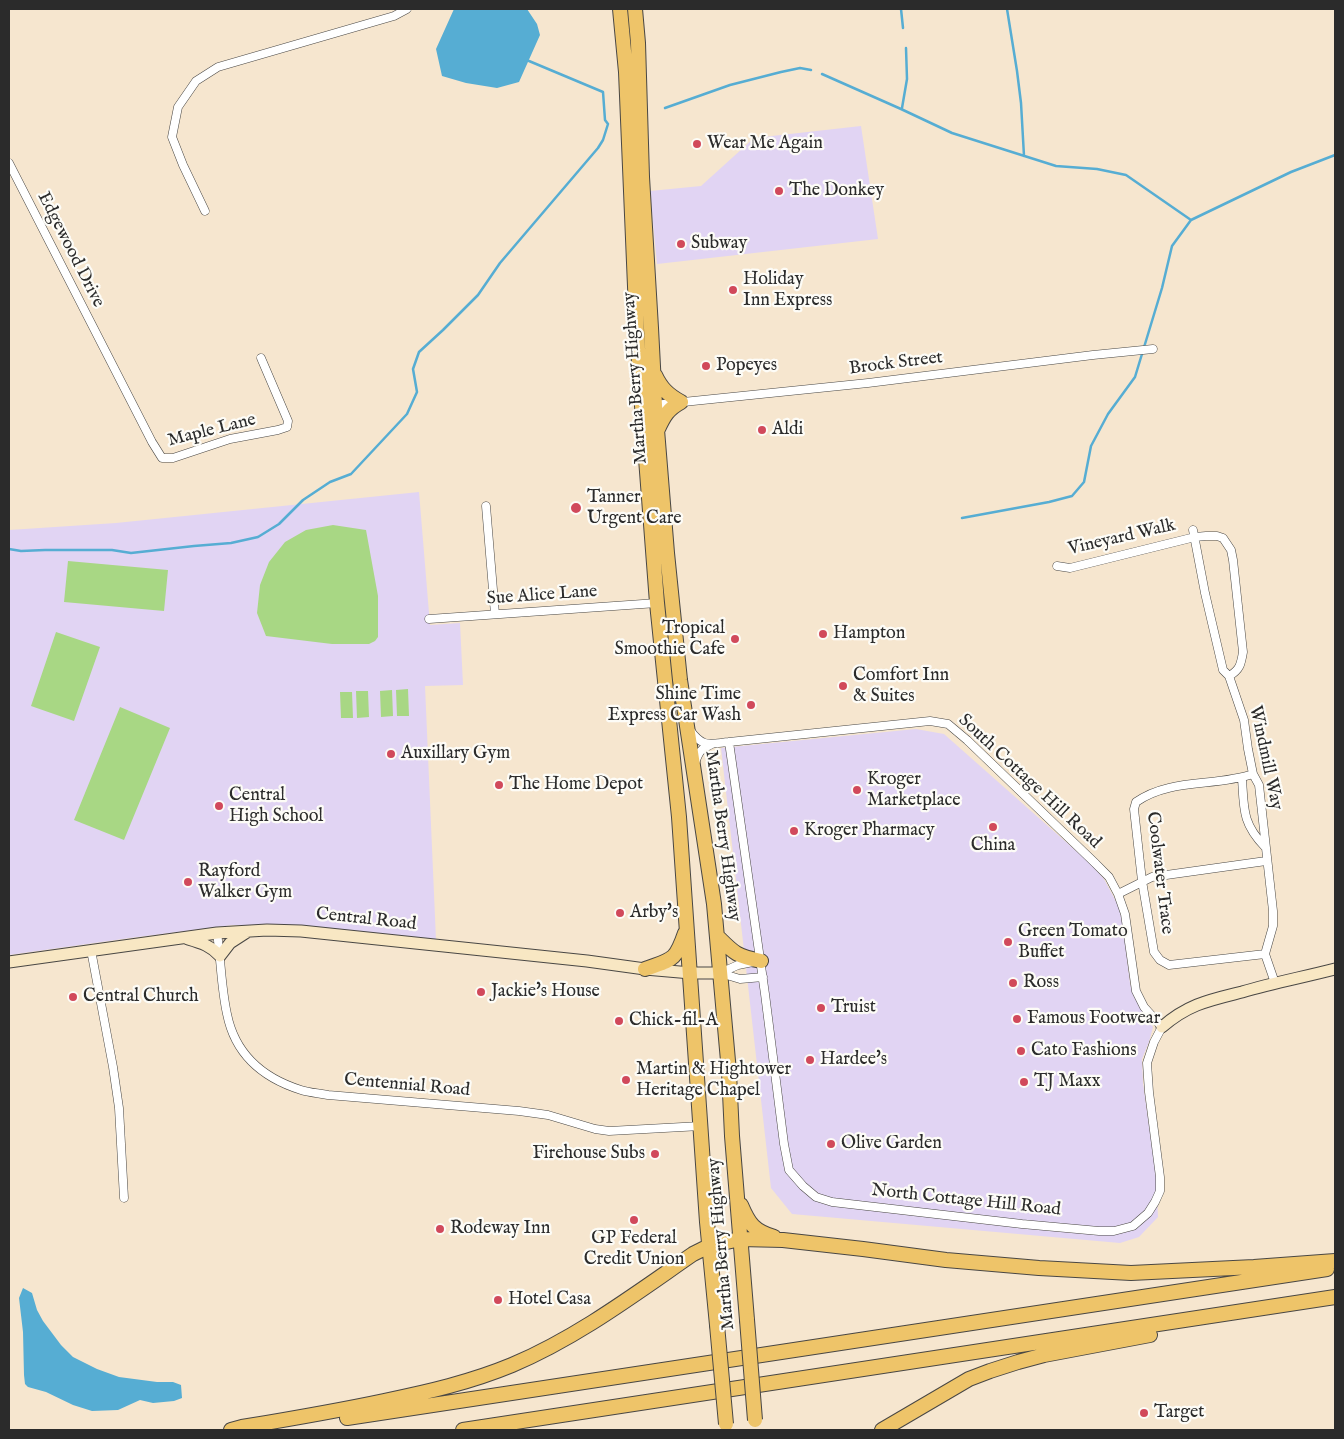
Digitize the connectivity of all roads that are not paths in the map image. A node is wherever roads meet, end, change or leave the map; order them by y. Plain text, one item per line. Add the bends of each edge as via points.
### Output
1 (407, 9) edge
2 (620, 9) edge
3 (635, 9) edge
4 (9, 164) edge
5 (205, 210) dead end
6 (1153, 350) dead end
7 (105, 351) joint
8 (261, 358) dead end
9 (653, 370) junction
10 (681, 402) junction
11 (648, 406) junction
12 (657, 431) junction
13 (486, 506) dead end
14 (1194, 533) junction
15 (1057, 566) dead end
16 (657, 603) junction
17 (672, 603) junction
18 (495, 614) junction
19 (429, 619) dead end
20 (1228, 676) junction
21 (687, 725) junction
22 (730, 742) junction
23 (714, 744) junction
24 (694, 767) junction
25 (1253, 774) junction
26 (1242, 778) junction
27 (1265, 847) junction
28 (1266, 862) junction
29 (1142, 881) junction
30 (1118, 894) junction
31 (687, 928) junction
32 (248, 931) junction
33 (217, 933) junction
34 (717, 936) junction
35 (183, 937) junction
36 (91, 950) junction
37 (1265, 954) junction
38 (220, 956) junction
39 (761, 961) junction
40 (9, 962) edge
41 (645, 969) junction
42 (1335, 969) edge
43 (690, 973) junction
44 (720, 973) junction
45 (763, 977) junction
46 (1274, 983) junction
47 (1162, 1027) junction
48 (701, 1126) junction
49 (738, 1195) junction
50 (124, 1198) dead end
51 (740, 1239) junction
52 (783, 1240) junction
53 (709, 1246) junction
54 (1335, 1261) edge
55 (1335, 1268) edge
56 (1335, 1297) edge
57 (1258, 1310) junction
58 (756, 1425) edge
59 (726, 1427) edge
60 (231, 1430) edge
61 (264, 1430) edge
62 (463, 1430) edge
63 (882, 1430) edge

1 - 5 street via 394,16 218,67 196,81 178,107 172,137
2 - 11 highway, Martha Berry Highway via 626,72 637,334
3 - 9 highway, Martha Berry Highway
4 - 7 street, Edgewood Drive
6 - 10 street, Brock Street
7 - 8 street, Maple Lane via 152,442 166,459 230,439 287,427 288,421
9 - 10 highway via 664,391
9 - 11 highway, Martha Berry Highway
10 - 11 street, Brock Street
10 - 12 highway via 670,408
11 - 12 highway, Martha Berry Highway
11 - 16 highway, Martha Berry Highway
12 - 17 highway, Martha Berry Highway
13 - 18 street
14 - 15 street, Vineyard Walk via 1070,568
14 - 20 street, Windmill Way via 1220,660
14 - 20 street via 1223,538 1231,550 1243,652 1240,667
16 - 17 highway
16 - 18 street, Sue Alice Lane
16 - 31 highway, Martha Berry Highway
17 - 21 highway, Martha Berry Highway
18 - 19 street, Sue Alice Lane
20 - 25 street, Windmill Way via 1244,720
21 - 23 street via 696,739
21 - 24 highway, Martha Berry Highway
22 - 23 street, South Cottage Hill Road
22 - 30 street, South Cottage Hill Road via 930,720 948,724 1094,862
22 - 39 street
23 - 24 street via 702,749
24 - 34 highway, Martha Berry Highway
25 - 26 street, Coolwater Trace
25 - 27 street, Windmill Way via 1259,785
26 - 27 street, Windmill Way via 1246,819 1252,833
26 - 29 street, Coolwater Trace via 1184,785 1136,802 1134,809
27 - 28 street, Windmill Way
28 - 29 street
28 - 37 street, Windmill Way via 1273,926
29 - 30 street
29 - 37 street, Coolwater Trace via 1154,952 1160,960 1170,965
30 - 47 street, South Cottage Hill Road via 1126,914 1136,991 1144,1007
31 - 41 highway via 671,960
31 - 43 highway, Martha Berry Highway
32 - 33 street, Central Road
32 - 38 street via 230,942
32 - 41 street, Central Road via 301,931
33 - 35 street, Central Road
33 - 38 street, Centennial Road
34 - 39 highway via 742,957
34 - 44 highway, Martha Berry Highway
35 - 36 street, Central Road
35 - 38 street via 205,944
36 - 40 street, Central Road
36 - 50 street via 119,1108
37 - 46 street
38 - 48 street, Centennial Road via 227,1014 236,1040 252,1062 268,1076 303,1091 519,1111 609,1131
39 - 44 street, Central Road via 738,965
39 - 45 street
41 - 43 street, Central Road
42 - 46 street
43 - 44 street, Central Road
43 - 48 highway, Martha Berry Highway
44 - 45 street, Central Road via 740,979
44 - 49 highway, Martha Berry Highway
45 - 47 street, North Cottage Hill Road via 790,1170 816,1197 832,1202 1099,1231 1132,1226 1148,1213 1160,1191 1147,1063
46 - 47 street via 1196,1004
48 - 53 highway, Martha Berry Highway
49 - 51 highway, Martha Berry Highway
49 - 52 highway via 752,1226
51 - 52 highway
51 - 53 highway
51 - 58 highway, Martha Berry Highway, bridge
52 - 54 highway via 946,1260 1131,1274
53 - 59 highway, Martha Berry Highway, bridge
53 - 60 highway via 585,1328 511,1365 418,1394
55 - 61 highway
56 - 57 highway
57 - 62 highway
57 - 63 highway via 1216,1324 1077,1348 1018,1362 969,1379

